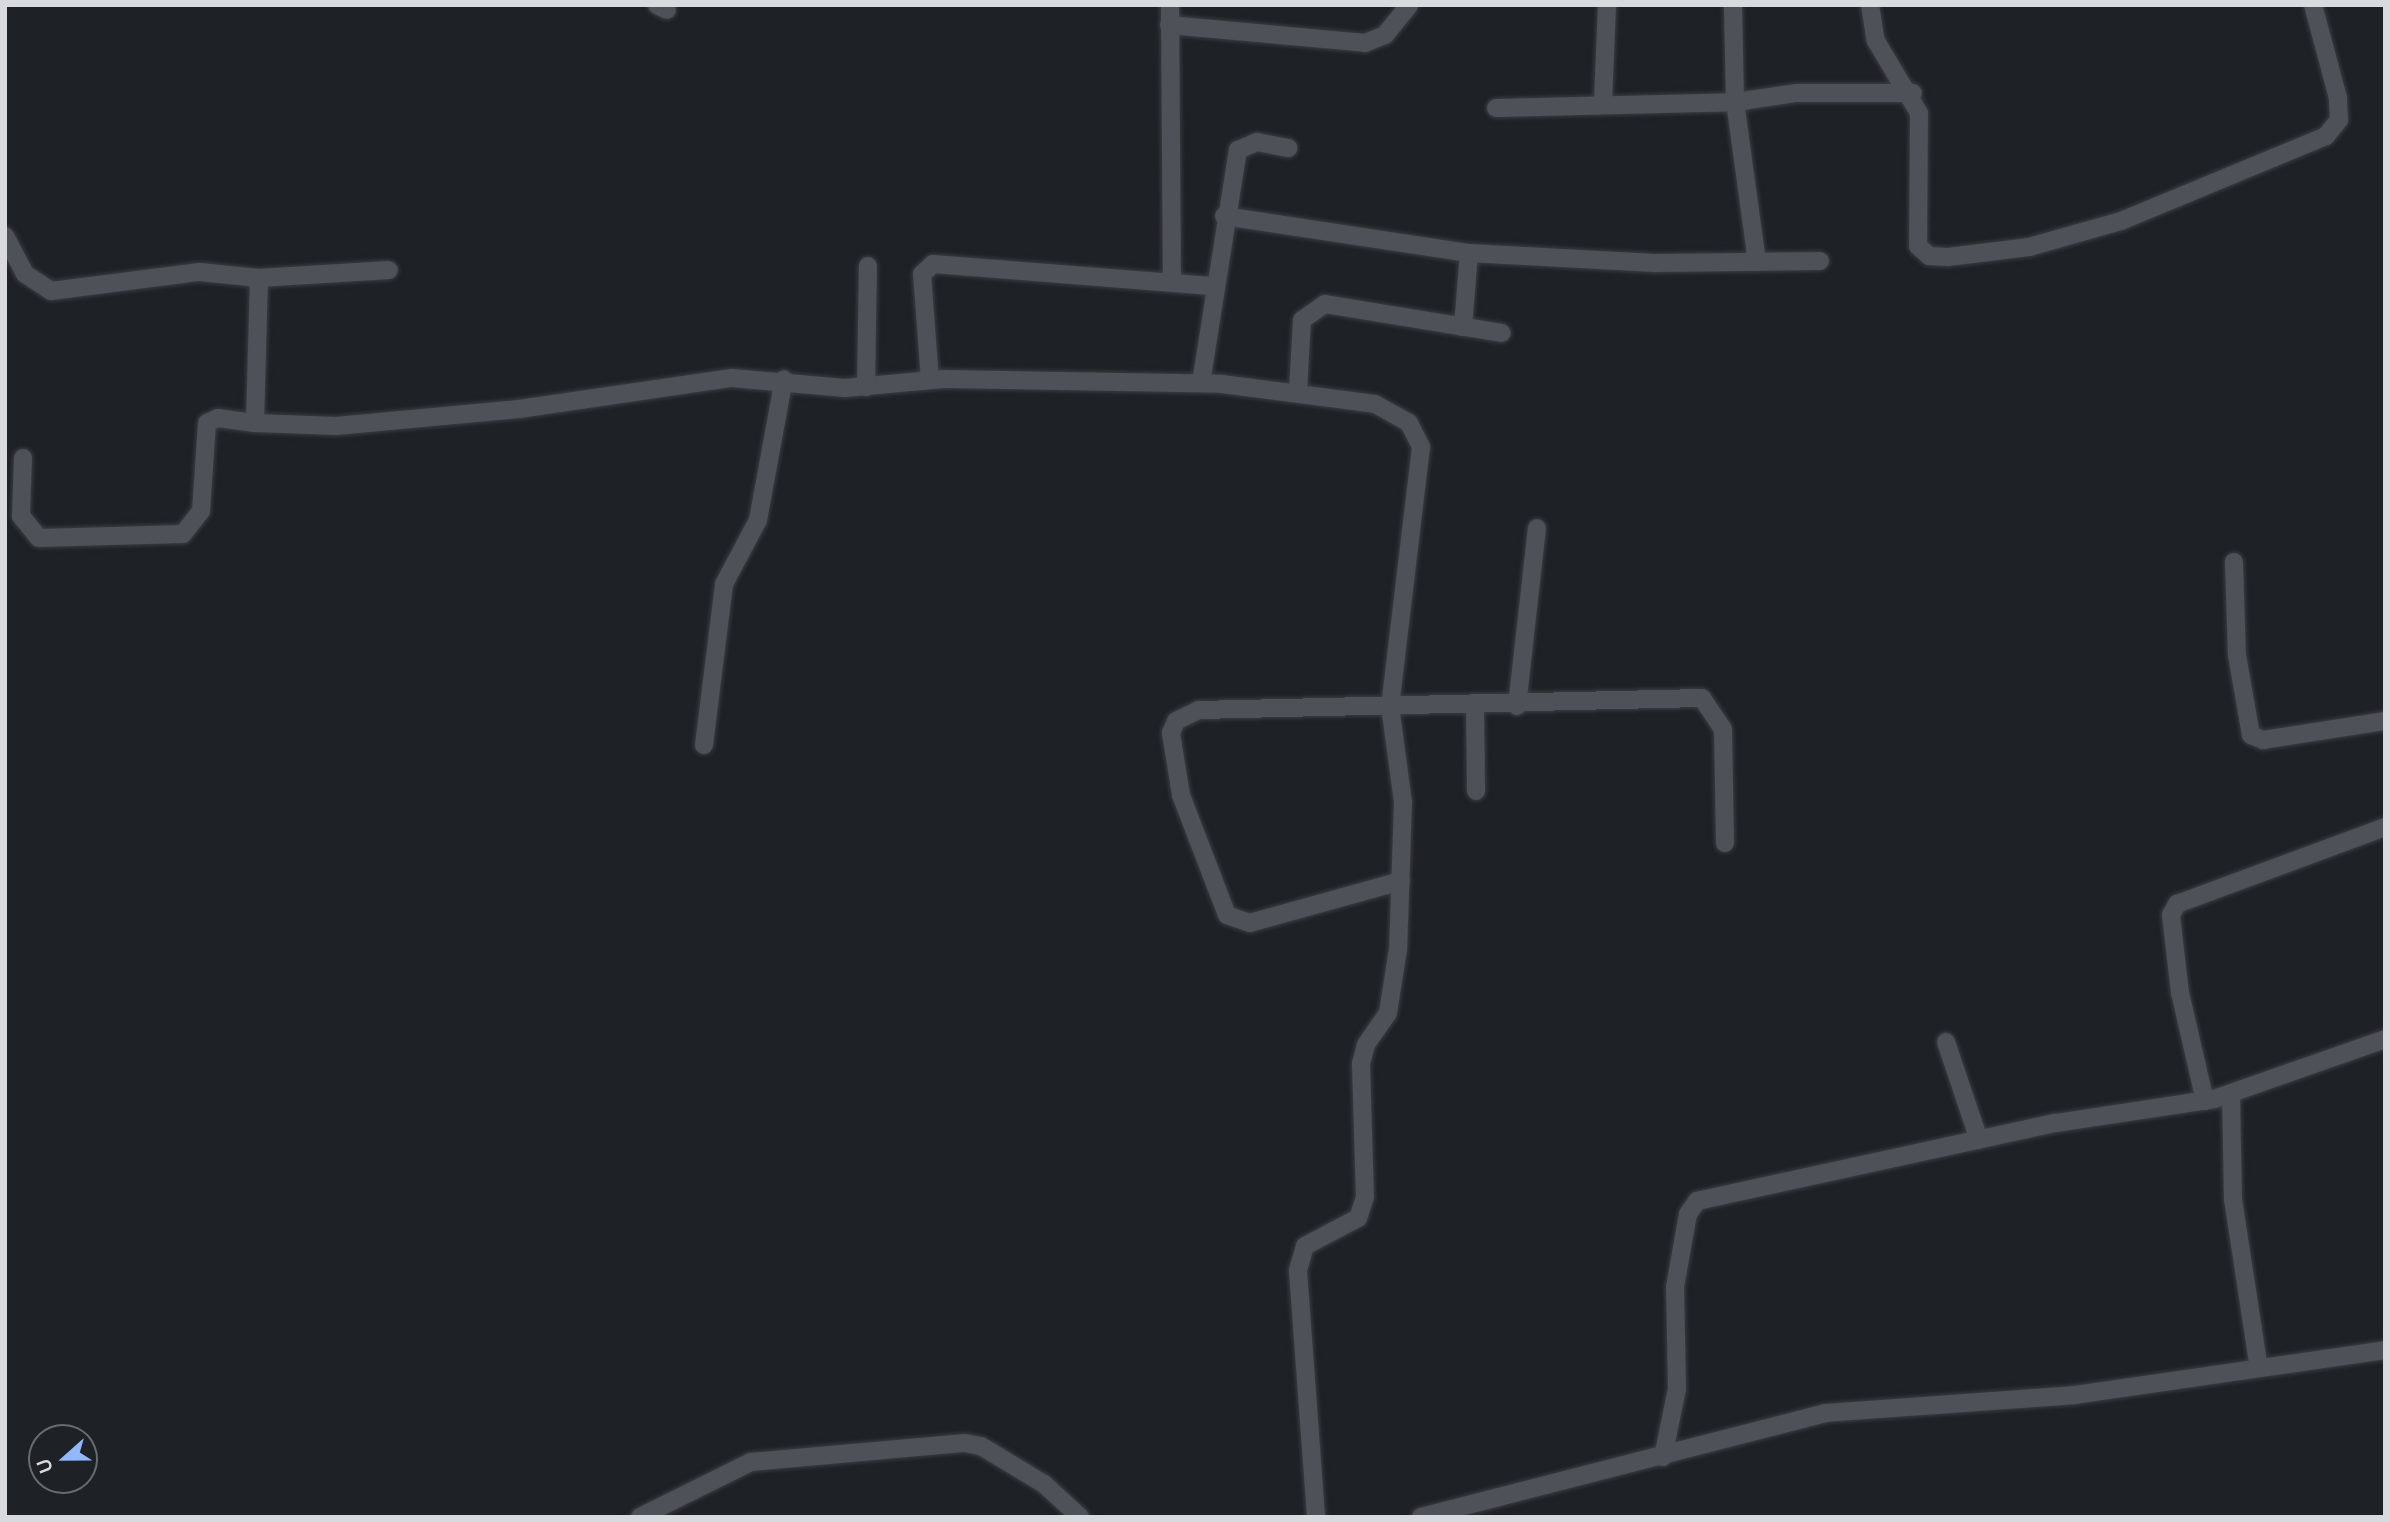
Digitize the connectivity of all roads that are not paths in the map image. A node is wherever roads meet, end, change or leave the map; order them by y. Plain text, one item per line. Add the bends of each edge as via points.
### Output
1 (1170, 5) edge
2 (1409, 5) edge
3 (1607, 5) edge
4 (1733, 5) edge
5 (1870, 5) edge
6 (2313, 5) edge
7 (1169, 25) junction
8 (1913, 93) junction
9 (1603, 101) junction
10 (1735, 102) junction
11 (1496, 108) dead end
12 (1288, 148) dead end
13 (1224, 216) junction
14 (5, 236) edge
15 (1469, 253) junction
16 (1819, 261) dead end
17 (1757, 262) junction
18 (868, 267) dead end
19 (389, 270) dead end
20 (259, 278) junction
21 (1172, 281) junction
22 (1215, 286) junction
23 (1463, 327) junction
24 (1502, 333) dead end
25 (784, 379) junction
26 (930, 380) junction
27 (1201, 383) junction
28 (866, 387) junction
29 (1298, 391) junction
30 (255, 424) junction
31 (23, 458) dead end
32 (1537, 528) dead end
33 (2234, 562) dead end
34 (1390, 706) junction
35 (1475, 706) junction
36 (1517, 706) junction
37 (2385, 721) edge
38 (704, 745) dead end
39 (1476, 790) dead end
40 (2385, 827) edge
41 (1726, 843) dead end
42 (1401, 881) junction
43 (2385, 1039) edge
44 (1945, 1042) dead end
45 (2231, 1094) junction
46 (2205, 1101) junction
47 (1979, 1140) junction
48 (2385, 1350) edge
49 (2259, 1368) junction
50 (1663, 1457) junction
51 (640, 1517) edge
52 (1080, 1517) edge
53 (1316, 1517) edge
54 (1421, 1517) edge

1 - 7 street
2 - 7 street via 1385,35 1365,43
3 - 9 street
4 - 10 street
5 - 8 street via 1876,41
6 - 8 street via 2338,98 2339,120 2326,136 2133,216 2029,247 1948,257 1928,256 1918,246 1919,113
7 - 21 street
8 - 10 street via 1797,93
9 - 10 street
9 - 11 street
10 - 17 street
12 - 13 street via 1240,146
13 - 15 street
13 - 22 street
14 - 20 street via 25,274 51,291 200,271
15 - 17 street
15 - 23 street
16 - 17 street
18 - 28 street
19 - 20 street
20 - 30 street
21 - 22 street
21 - 26 street via 933,264 922,274
22 - 27 street
23 - 24 street
23 - 29 street via 1325,304 1311,309 1302,320
25 - 28 street
25 - 30 street via 732,378 519,409 336,426
25 - 38 street via 758,520 724,584
26 - 27 street
26 - 28 street
27 - 29 street
29 - 34 street via 1375,404 1409,423 1421,447
30 - 31 street via 218,418 207,423 201,511 183,534 39,538 21,516
32 - 36 street
33 - 37 street via 2237,655 2251,735 2263,740
34 - 35 street
34 - 42 street via 1403,802
34 - 42 street via 1199,710 1176,721 1171,733 1181,795 1227,915 1250,923
35 - 36 street
35 - 39 street
36 - 41 street via 1702,698 1710,703 1723,729
40 - 46 street via 2177,904 2171,915 2180,993
42 - 53 street via 1388,1013 1366,1045 1361,1064 1365,1197 1358,1218 1305,1246 1298,1271
43 - 45 street
44 - 47 street
45 - 46 street
45 - 49 street via 2233,1199
46 - 47 street
47 - 50 street via 1692,1206 1675,1287 1676,1389
48 - 49 street
49 - 50 street via 2004,1403 1825,1413 1746,1429
50 - 54 street
51 - 52 street via 751,1462 965,1443 981,1446 1044,1484

